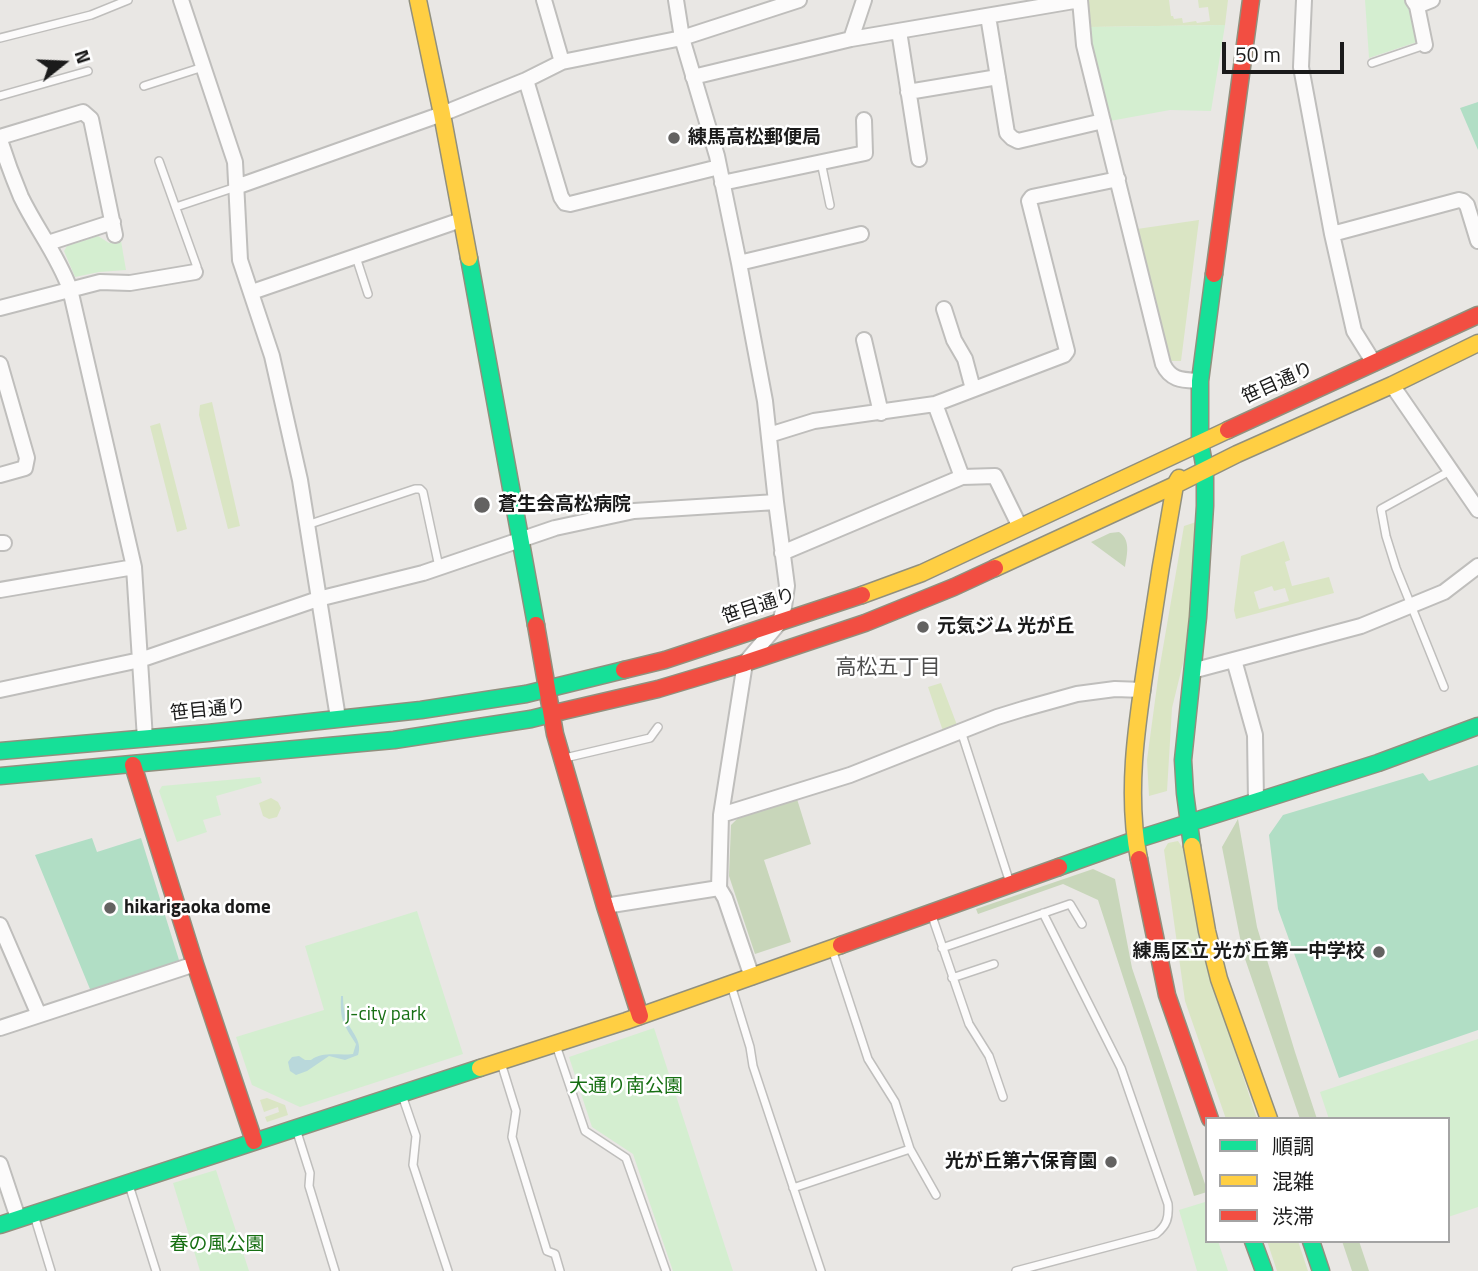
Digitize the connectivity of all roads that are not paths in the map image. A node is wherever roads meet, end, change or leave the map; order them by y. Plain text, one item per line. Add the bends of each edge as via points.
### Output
1 (128, 0) edge
2 (181, 0) edge
3 (418, 0) edge
4 (544, 0) edge
5 (676, 0) edge
6 (799, 0) edge
7 (864, 0) edge
8 (1080, 0) edge
9 (1251, 0) edge
10 (1304, 0) edge
11 (1432, 0) edge
12 (1415, 3) edge
13 (988, 16) junction
14 (899, 31) junction
15 (0, 38) edge
16 (682, 38) junction
17 (851, 39) junction
18 (1425, 45) joint
19 (562, 62) junction
20 (1372, 63) dead end
21 (203, 67) junction
22 (88, 71) dead end
23 (694, 77) junction
24 (998, 77) junction
25 (526, 80) junction
26 (144, 86) dead end
27 (908, 92) junction
28 (0, 96) edge
29 (442, 114) junction
30 (864, 120) dead end
31 (1103, 121) junction
32 (0, 139) edge
33 (919, 159) dead end
34 (159, 161) dead end
35 (821, 162) junction
36 (719, 167) junction
37 (1118, 179) junction
38 (722, 183) junction
39 (236, 187) junction
40 (830, 205) dead end
41 (176, 207) junction
42 (461, 220) junction
43 (861, 234) dead end
44 (1332, 234) junction
45 (1478, 242) edge
46 (48, 243) junction
47 (356, 256) junction
48 (739, 263) junction
49 (195, 272) joint
50 (70, 289) junction
51 (252, 292) junction
52 (368, 294) dead end
53 (0, 308) edge
54 (944, 309) dead end
55 (1478, 315) edge
56 (864, 340) dead end
57 (1478, 343) edge
58 (1374, 363) junction
59 (0, 364) edge
60 (1200, 381) junction
61 (1392, 385) junction
62 (973, 389) junction
63 (935, 404) junction
64 (881, 413) junction
65 (769, 435) junction
66 (1200, 442) junction
67 (1205, 470) junction
68 (1450, 471) junction
69 (0, 475) edge
70 (962, 477) junction
71 (1175, 485) junction
72 (776, 502) junction
73 (1478, 510) edge
74 (307, 525) junction
75 (1020, 527) junction
76 (521, 539) junction
77 (782, 552) junction
78 (1478, 566) edge
79 (134, 567) junction
80 (439, 567) junction
81 (0, 590) edge
82 (318, 599) junction
83 (1412, 606) junction
84 (780, 622) junction
85 (140, 660) junction
86 (1234, 660) junction
87 (745, 663) junction
88 (1192, 671) junction
89 (1444, 687) dead end
90 (546, 688) junction
91 (0, 690) edge
92 (1143, 690) junction
93 (551, 715) junction
94 (338, 718) junction
95 (1478, 726) edge
96 (658, 727) dead end
97 (961, 731) junction
98 (145, 739) junction
99 (0, 751) edge
100 (562, 759) junction
101 (133, 765) junction
102 (0, 776) edge
103 (1256, 802) junction
104 (722, 815) junction
105 (1189, 823) junction
106 (1135, 840) junction
107 (1010, 883) junction
108 (719, 888) junction
109 (605, 906) junction
110 (930, 912) junction
111 (1043, 913) junction
112 (1082, 924) dead end
113 (0, 925) edge
114 (832, 948) junction
115 (942, 948) junction
116 (195, 964) junction
117 (994, 964) dead end
118 (752, 977) junction
119 (952, 978) junction
120 (730, 985) junction
121 (39, 1015) junction
122 (640, 1017) junction
123 (0, 1028) edge
124 (556, 1044) junction
125 (500, 1062) junction
126 (401, 1094) junction
127 (1003, 1097) dead end
128 (1209, 1117) edge
129 (1268, 1117) edge
130 (296, 1128) junction
131 (254, 1141) junction
132 (911, 1149) junction
133 (0, 1164) edge
134 (128, 1183) junction
135 (793, 1188) junction
136 (936, 1195) dead end
137 (26, 1216) junction
138 (0, 1224) edge
139 (1254, 1243) edge
140 (1312, 1243) edge
141 (51, 1271) edge
142 (156, 1271) edge
143 (335, 1271) edge
144 (448, 1271) edge
145 (560, 1271) edge
146 (666, 1271) edge
147 (821, 1271) edge
148 (1016, 1271) edge
149 (1264, 1271) edge
150 (1321, 1271) edge

1 - 15 lane via 91,15
2 - 21 street
3 - 29 main road
4 - 19 street
5 - 16 street
6 - 16 street
7 - 17 street
8 - 13 street
8 - 31 street via 1084,44
9 - 60 main road
10 - 44 street via 1301,67
11 - 12 street
12 - 18 street
13 - 14 street
13 - 24 street
14 - 17 street
14 - 27 street
16 - 19 street
16 - 23 street
17 - 23 street
18 - 20 lane
19 - 25 street
21 - 26 lane
21 - 39 street via 235,162
22 - 28 lane
23 - 36 street
24 - 27 street
24 - 31 street via 1007,133 1018,141
25 - 29 street
25 - 36 street via 565,204
27 - 33 street
29 - 39 street
29 - 42 main road
30 - 35 street via 864,152
31 - 37 street
32 - 46 street via 22,199
32 - 46 street via 83,112 91,119 114,229
34 - 41 lane
35 - 38 street
35 - 40 lane
36 - 38 street
37 - 60 street via 1163,364 1178,380
37 - 62 street via 1029,201 1067,351
38 - 48 street
39 - 41 lane
39 - 51 street via 240,260
41 - 49 lane
42 - 47 street
42 - 76 main road
43 - 48 street
44 - 45 street via 1459,200 1467,205
44 - 58 street via 1354,331
46 - 50 street
47 - 51 street
47 - 52 lane
48 - 65 street
49 - 50 street
50 - 53 street
50 - 79 street
51 - 74 street via 272,356
54 - 62 street
55 - 58 main road, 笹目通り
56 - 64 street
57 - 61 main road
58 - 66 main road, 笹目通り
59 - 69 street via 27,458 25,468
60 - 66 main road
61 - 67 main road
61 - 68 street
62 - 63 street
63 - 64 street
63 - 70 street
64 - 65 street via 814,421
65 - 72 street
66 - 67 main road
66 - 71 main road
66 - 75 main road, 笹目通り
67 - 71 main road
67 - 88 main road
68 - 73 street
68 - 83 lane via 1381,509 1396,568
70 - 75 street via 995,476
70 - 77 street
71 - 87 main road via 954,587
71 - 92 main road
72 - 76 street via 635,511
72 - 77 street
74 - 80 lane via 420,489
74 - 82 street
75 - 84 main road, 笹目通り via 922,573
76 - 80 street
76 - 90 main road
77 - 84 street via 787,586
78 - 83 street via 1444,592
79 - 81 street
79 - 85 street
80 - 82 street
82 - 85 street
82 - 94 street
83 - 86 street via 1361,626
83 - 89 lane
84 - 87 street
84 - 90 main road, 笹目通り via 665,660
85 - 91 street
85 - 98 street
86 - 88 street
86 - 103 street via 1255,735
87 - 93 main road
87 - 104 street
88 - 105 main road via 1183,760
90 - 93 main road
90 - 94 main road, 笹目通り via 421,710
92 - 97 street via 1077,694
92 - 106 main road via 1135,738
93 - 100 main road
93 - 101 main road via 394,740
94 - 98 main road, 笹目通り
95 - 103 main road
96 - 100 lane via 650,738
97 - 104 street via 850,775
97 - 107 lane
98 - 99 main road, 笹目通り
100 - 109 main road
101 - 102 main road
101 - 116 main road
103 - 105 main road
104 - 108 street
105 - 106 main road
105 - 129 main road via 1219,979
106 - 107 main road
106 - 128 main road via 1167,995
107 - 110 main road
108 - 109 street
108 - 118 street
109 - 122 main road
110 - 114 main road
110 - 115 lane
111 - 112 lane via 1070,904
111 - 115 lane
111 - 148 lane via 1121,1068 1169,1217 1156,1234
113 - 121 street
114 - 118 main road
114 - 132 lane via 868,1059 895,1102
115 - 119 lane
116 - 121 street
116 - 131 main road
117 - 119 lane
118 - 120 main road
119 - 127 lane
120 - 122 main road
120 - 135 lane
121 - 123 street
122 - 124 main road
124 - 125 main road
124 - 146 lane via 585,1131 626,1158
125 - 126 main road
125 - 145 lane via 516,1111 512,1137 547,1251 555,1254
126 - 130 main road
126 - 144 lane via 416,1136 413,1165
130 - 131 main road
130 - 143 lane
131 - 134 main road
132 - 135 lane
132 - 136 lane
133 - 137 street
134 - 137 main road
134 - 142 lane
135 - 147 lane
137 - 138 main road
137 - 141 lane
139 - 149 main road
140 - 150 main road

